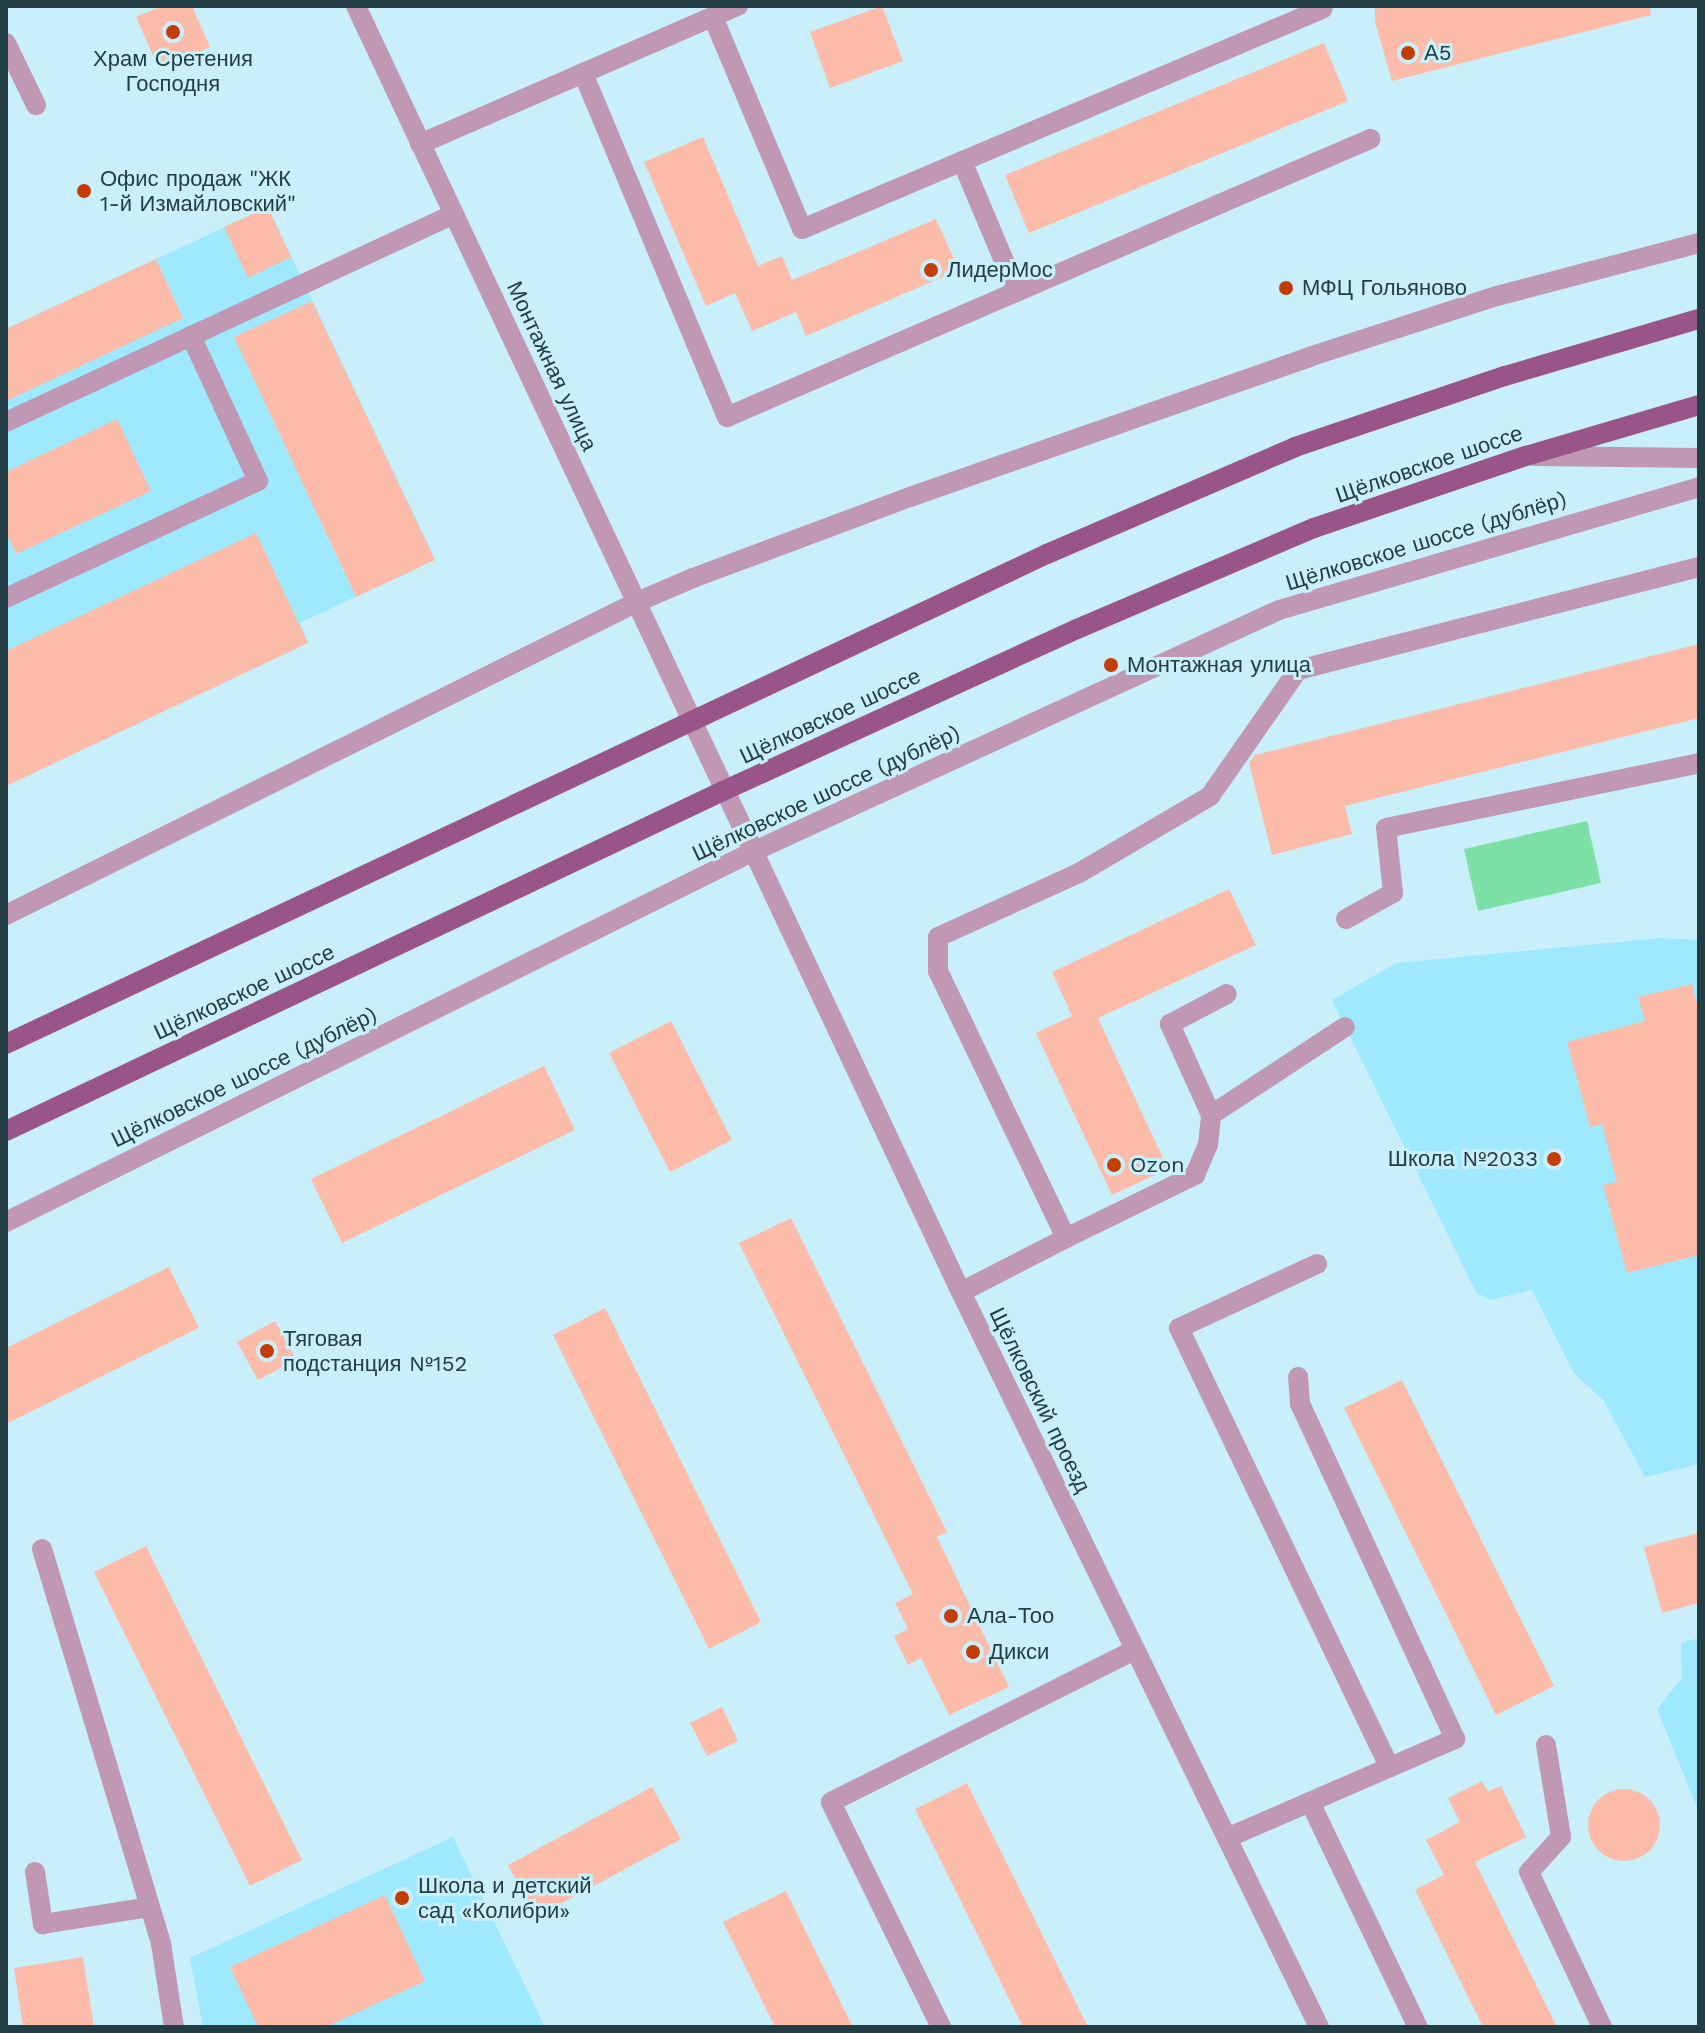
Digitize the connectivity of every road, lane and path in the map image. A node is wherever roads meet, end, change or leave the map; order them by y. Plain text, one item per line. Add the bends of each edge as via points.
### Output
1 (356, 6) edge
2 (738, 6) edge
3 (1322, 9) dead end
4 (713, 17) junction
5 (6, 43) edge
6 (583, 73) junction
7 (36, 105) dead end
8 (1370, 139) dead end
9 (420, 144) junction
10 (962, 161) junction
11 (454, 214) junction
12 (1699, 243) edge
13 (1017, 292) junction
14 (1699, 319) edge
15 (191, 336) junction
16 (1699, 405) edge
17 (6, 422) edge
18 (1526, 456) junction
19 (1699, 458) edge
20 (1699, 487) edge
21 (1699, 567) edge
22 (6, 598) edge
23 (637, 602) junction
24 (691, 719) junction
25 (1699, 763) edge
26 (723, 791) junction
27 (752, 852) junction
28 (6, 915) edge
29 (1346, 919) dead end
30 (1227, 994) dead end
31 (1345, 1027) dead end
32 (6, 1044) edge
33 (1211, 1115) junction
34 (6, 1131) edge
35 (6, 1222) edge
36 (1066, 1238) junction
37 (1317, 1264) dead end
38 (961, 1292) junction
39 (1298, 1377) dead end
40 (42, 1549) dead end
41 (1135, 1650) junction
42 (1546, 1745) dead end
43 (1389, 1767) junction
44 (1310, 1802) junction
45 (1227, 1838) junction
46 (35, 1872) dead end
47 (149, 1907) junction
48 (174, 2027) edge
49 (941, 2027) edge
50 (1319, 2027) edge
51 (1418, 2027) edge
52 (1602, 2027) edge

1 - 9 street, Монтажная улица
2 - 4 street
3 - 10 street
4 - 6 street
4 - 10 street via 802,229
5 - 7 street
6 - 9 street
6 - 13 street via 727,417
8 - 13 street
9 - 11 street, Монтажная улица
10 - 13 street
11 - 15 street
11 - 23 street, Монтажная улица
12 - 23 street via 1497,296 1306,358 910,497
14 - 24 main road via 1505,376 1295,447 1047,554
15 - 17 street
15 - 22 street via 258,481
16 - 18 main road, Щёлковское шоссе
18 - 19 street
18 - 26 main road, Щёлковское шоссе via 1314,528 1077,629
20 - 27 street, Щёлковское шоссе (дублёр) via 1279,610
21 - 36 street via 1298,670 1210,796 1079,873 938,937 938,971
23 - 24 street, Монтажная улица
23 - 28 street
24 - 26 street, Монтажная улица
24 - 32 main road
25 - 29 street via 1386,828 1393,893
26 - 27 street, Щёлковский проезд
26 - 34 main road, Щёлковское шоссе
27 - 35 street, Щёлковское шоссе (дублёр)
27 - 38 street, Щёлковский проезд
30 - 33 street via 1170,1024
31 - 33 street
33 - 36 street via 1208,1145 1195,1175
36 - 38 street
37 - 43 street via 1179,1328
38 - 41 street, Щёлковский проезд
39 - 43 street via 1300,1404 1455,1739
40 - 47 street
41 - 45 street, Щёлковский проезд
41 - 49 street via 831,1802
42 - 52 street via 1561,1837 1529,1872
43 - 44 street
44 - 45 street
44 - 51 street
45 - 50 street, Щёлковский проезд
46 - 47 street via 43,1924
47 - 48 street via 161,1944

